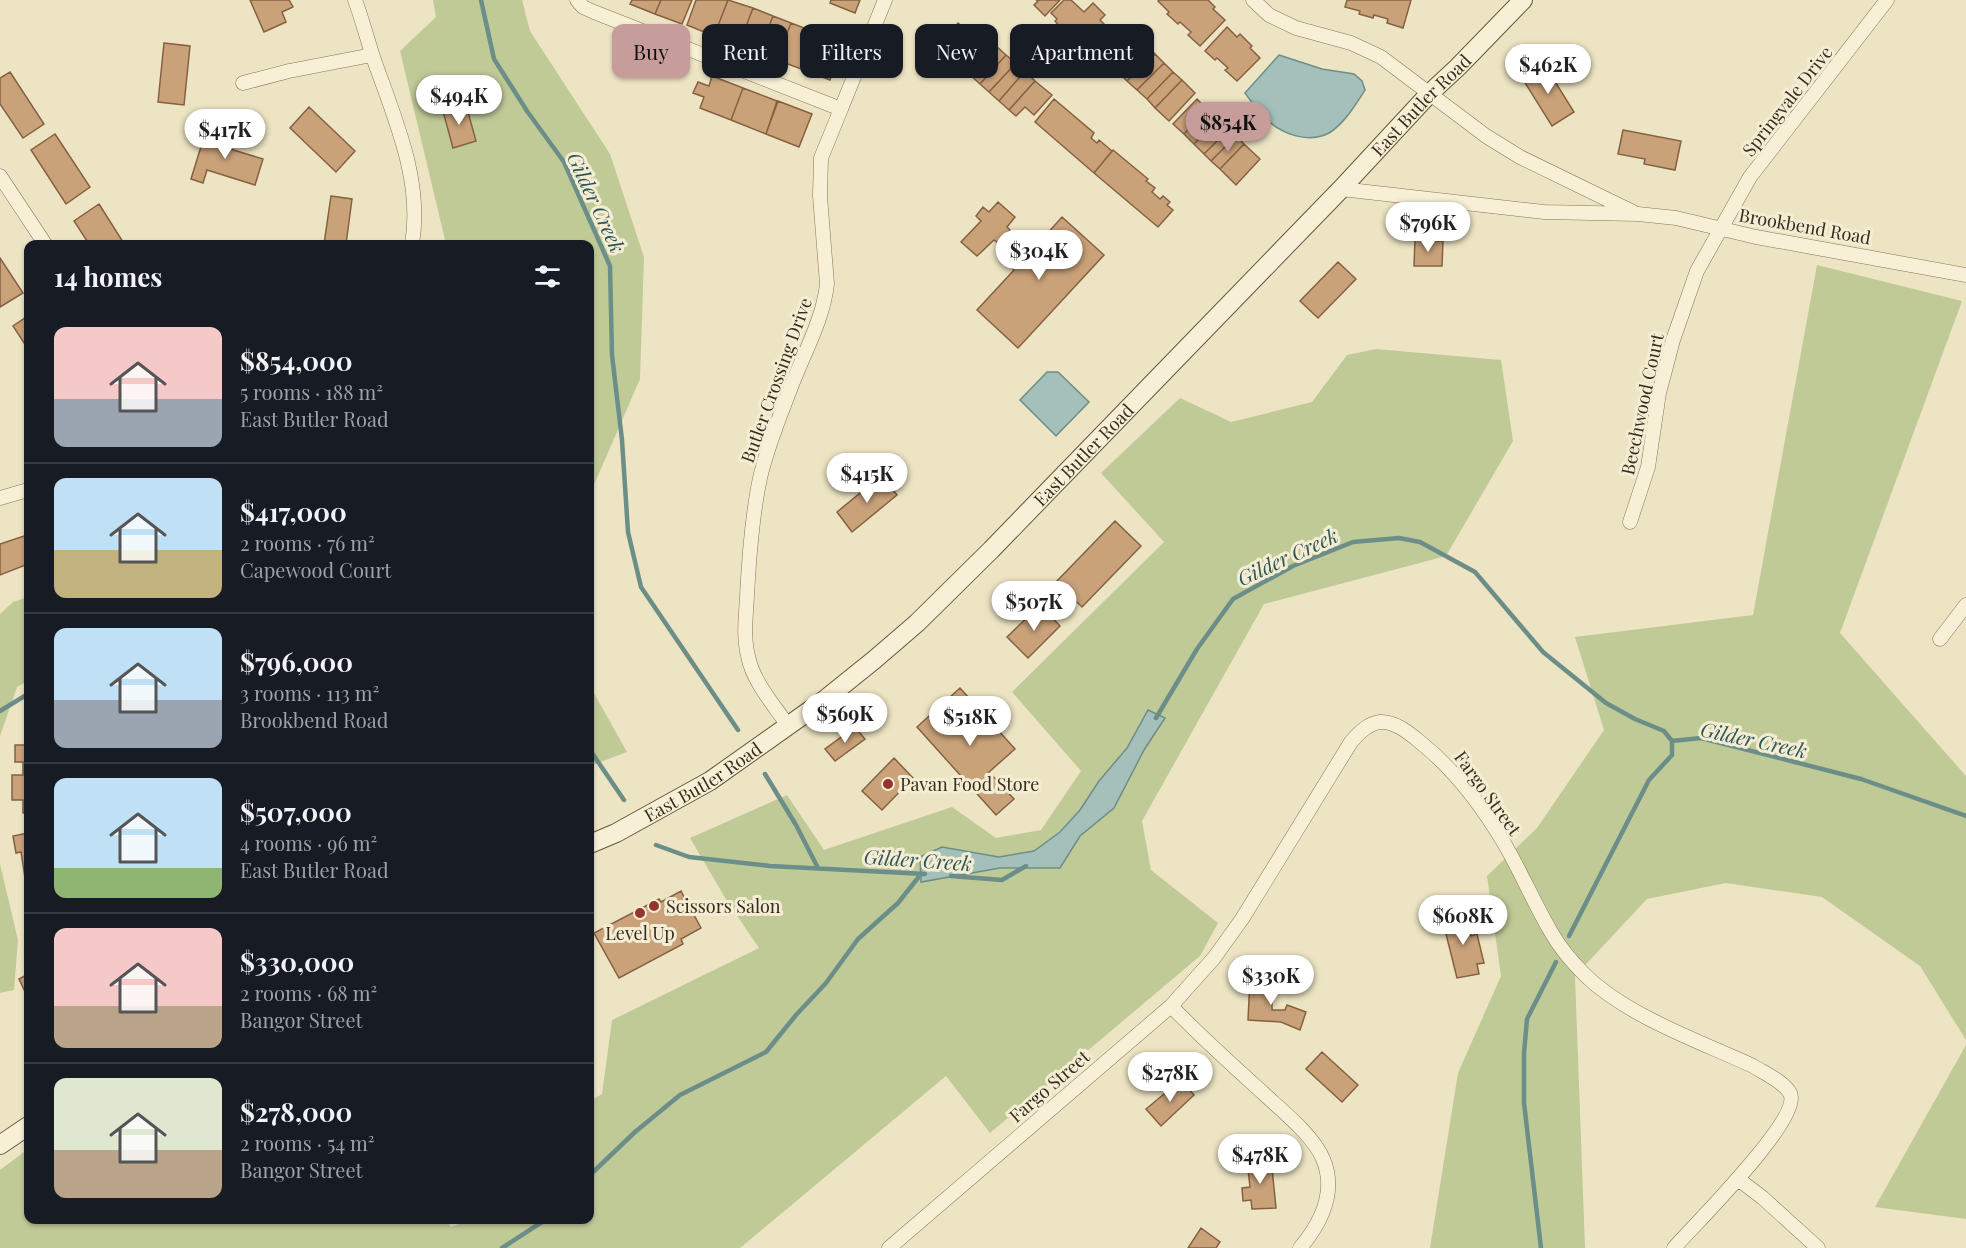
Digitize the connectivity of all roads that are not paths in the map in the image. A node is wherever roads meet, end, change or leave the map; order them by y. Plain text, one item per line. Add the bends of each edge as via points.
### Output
1 (355, 0) edge
2 (577, 0) edge
3 (885, 0) edge
4 (1253, 0) edge
5 (1523, 0) edge
6 (1887, 0) edge
7 (372, 55) junction
8 (243, 83) dead end
9 (1430, 93) junction
10 (841, 108) junction
11 (0, 176) edge
12 (1341, 189) junction
13 (1638, 214) junction
14 (1721, 229) junction
15 (42, 240) edge
16 (412, 240) edge
17 (1966, 275) edge
18 (24, 491) edge
19 (0, 498) edge
20 (1630, 522) dead end
21 (1966, 604) edge
22 (1940, 639) dead end
23 (789, 727) junction
24 (594, 842) edge
25 (1171, 1006) junction
26 (24, 1129) edge
27 (0, 1145) edge
28 (1738, 1179) junction
29 (889, 1248) edge
30 (1300, 1248) edge
31 (1674, 1248) edge
32 (1818, 1248) edge

1 - 7 street
2 - 10 street via 604,16
3 - 10 street, Butler Crossing Drive
4 - 9 street, Brookbend Road via 1269,15 1296,28 1351,43 1381,57
5 - 9 main road, East Butler Road
6 - 14 street, Springvale Drive via 1750,177
7 - 8 street
7 - 16 street via 411,176
9 - 12 main road, East Butler Road
9 - 13 street, Brookbend Road via 1520,158
10 - 23 street, Butler Crossing Drive via 821,158 826,294 760,477 748,582 748,657 761,687
11 - 15 street
12 - 13 street, Brookbend Road via 1544,212
12 - 23 main road, East Butler Road via 962,580 874,660
13 - 14 street, Brookbend Road
14 - 17 street, Brookbend Road
14 - 20 street, Beechwood Court via 1697,271 1673,340 1659,393 1648,467
18 - 19 street
21 - 22 street
23 - 24 main road, East Butler Road via 710,781
25 - 28 street, Fargo Street via 1242,919 1351,742 1372,724 1393,724 1441,758 1475,800 1504,843 1552,935 1586,976 1627,1006 1753,1066 1790,1093 1790,1108 1777,1131
25 - 29 street, Fargo Street
25 - 30 street via 1313,1142 1323,1159 1328,1176 1326,1205
26 - 27 main road
28 - 31 street, Fargo Street
28 - 32 street

